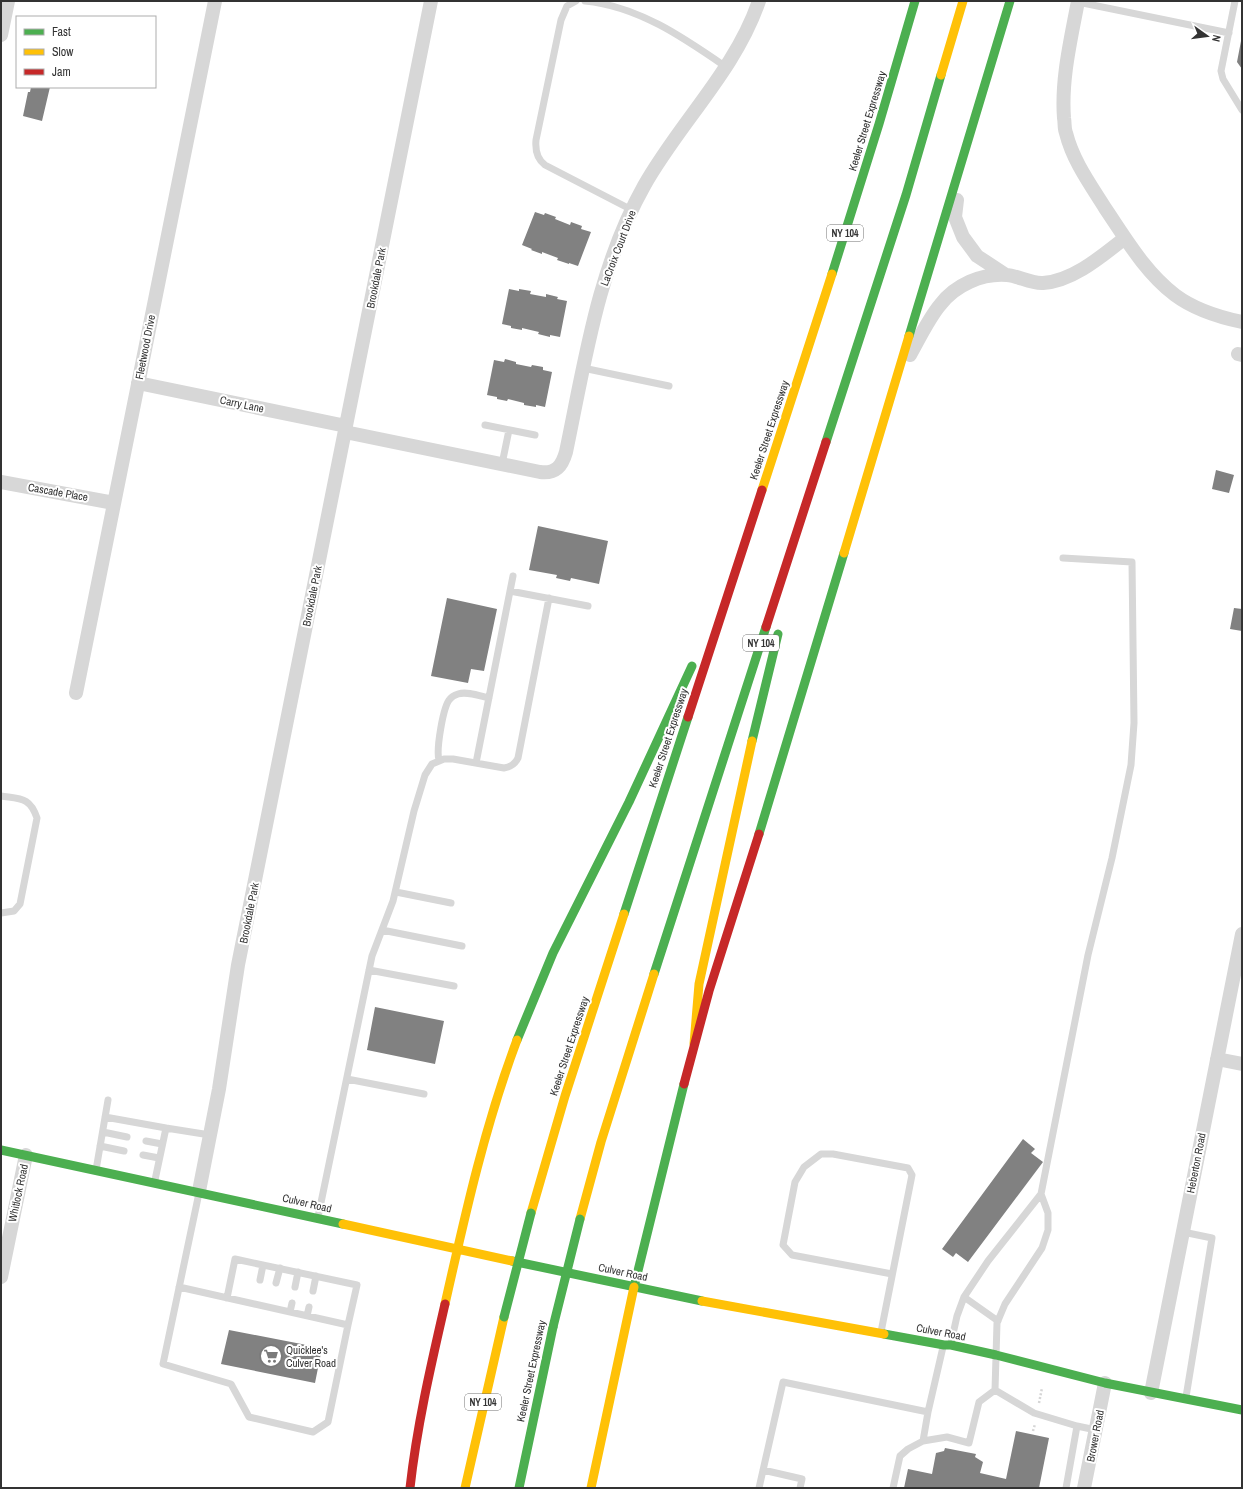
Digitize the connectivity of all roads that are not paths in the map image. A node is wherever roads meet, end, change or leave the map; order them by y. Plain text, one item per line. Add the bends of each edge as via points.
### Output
1 (215, 1) edge
2 (431, 1) edge
3 (576, 1) edge
4 (585, 1) edge
5 (759, 1) edge
6 (915, 1) edge
7 (963, 1) edge
8 (1010, 1) edge
9 (1235, 1) edge
10 (1078, 2) edge
11 (5, 8) edge
12 (1229, 33) junction
13 (1, 35) edge
14 (726, 67) junction
15 (1242, 110) edge
16 (960, 167) junction
17 (632, 210) junction
18 (1125, 238) junction
19 (1006, 275) junction
20 (1242, 322) edge
21 (583, 368) junction
22 (898, 374) junction
23 (138, 383) junction
24 (669, 386) dead end
25 (485, 425) dead end
26 (832, 426) junction
27 (346, 429) junction
28 (509, 430) junction
29 (535, 435) dead end
30 (502, 464) junction
31 (1, 482) edge
32 (114, 502) junction
33 (748, 533) junction
34 (798, 556) dead end
35 (1063, 558) dead end
36 (513, 576) dead end
37 (510, 591) junction
38 (549, 598) junction
39 (588, 606) dead end
40 (781, 626) dead end
41 (706, 634) dead end
42 (694, 659) dead end
43 (76, 693) dead end
44 (489, 698) junction
45 (439, 760) junction
46 (476, 763) junction
47 (1, 796) edge
48 (396, 892) junction
49 (450, 903) dead end
50 (1, 913) edge
51 (382, 930) junction
52 (1242, 934) edge
53 (462, 946) dead end
54 (369, 970) junction
55 (454, 986) dead end
56 (694, 1044) junction
57 (1217, 1059) junction
58 (1242, 1064) edge
59 (347, 1079) junction
60 (424, 1094) dead end
61 (108, 1100) dead end
62 (105, 1117) junction
63 (166, 1128) junction
64 (103, 1132) junction
65 (210, 1135) junction
66 (127, 1137) dead end
67 (146, 1141) dead end
68 (162, 1144) junction
69 (100, 1146) junction
70 (1, 1150) edge
71 (124, 1151) dead end
72 (26, 1155) junction
73 (143, 1155) dead end
74 (159, 1158) junction
75 (96, 1170) junction
76 (154, 1182) junction
77 (199, 1191) junction
78 (1041, 1194) junction
79 (318, 1218) junction
80 (1183, 1232) junction
81 (457, 1249) junction
82 (263, 1265) junction
83 (280, 1268) junction
84 (298, 1272) junction
85 (892, 1274) junction
86 (316, 1276) junction
87 (1, 1277) edge
88 (260, 1280) dead end
89 (276, 1283) dead end
90 (179, 1287) junction
91 (295, 1287) dead end
92 (634, 1287) junction
93 (313, 1291) dead end
94 (256, 1296) dead end
95 (964, 1296) junction
96 (227, 1298) junction
97 (272, 1300) dead end
98 (292, 1303) dead end
99 (255, 1304) junction
100 (309, 1307) dead end
101 (271, 1308) junction
102 (290, 1312) junction
103 (307, 1316) junction
104 (998, 1321) junction
105 (348, 1325) junction
106 (880, 1333) junction
107 (947, 1345) junction
108 (996, 1356) junction
109 (1105, 1383) junction
110 (994, 1390) junction
111 (1151, 1393) junction
112 (1186, 1399) junction
113 (1242, 1410) edge
114 (928, 1412) junction
115 (1077, 1426) junction
116 (1096, 1430) junction
117 (923, 1441) junction
118 (763, 1470) junction
119 (410, 1488) edge
120 (465, 1488) edge
121 (519, 1488) edge
122 (591, 1488) edge
123 (759, 1488) edge
124 (800, 1488) edge
125 (893, 1488) edge
126 (1066, 1488) edge
127 (1084, 1488) edge

1 - 23 street, Fleetwood Drive
2 - 27 street, Brookdale Park
3 - 17 lane via 567,6 561,20 536,140 536,155 550,168
4 - 14 lane via 610,5 643,18 682,38
5 - 14 street, LaCroix Court Drive via 743,38
6 - 33 main road, Keeler Street Expressway / NY 104 via 855,202
7 - 26 main road, Keeler Street Expressway / NY 104 via 908,189
8 - 16 main road
9 - 12 lane
10 - 12 lane
10 - 18 street via 1063,102 1065,132 1077,165
11 - 13 street
12 - 15 lane via 1221,71 1223,79
14 - 17 street, LaCroix Court Drive via 674,138
16 - 19 street via 955,216 963,237 977,256
16 - 22 main road
17 - 21 street, LaCroix Court Drive via 606,275
18 - 19 street via 1089,266 1064,278 1042,283
18 - 20 street via 1154,276 1175,295 1214,315
19 - 22 street via 980,277 957,288 940,305
21 - 24 lane
21 - 30 street, LaCroix Court Drive via 562,463 555,470 545,472
22 - 56 main road
23 - 27 street, Carry Lane
23 - 32 street, Fleetwood Drive
25 - 28 lane
26 - 34 main road
26 - 121 main road, Keeler Street Expressway / NY 104, bridge via 601,1142 553,1327
27 - 30 street, Carry Lane
27 - 65 street, Brookdale Park via 235,979
28 - 29 lane
28 - 30 lane
31 - 32 street, Cascade Place
32 - 43 street, Fleetwood Drive
33 - 41 main road
33 - 120 main road, Keeler Street Expressway / NY 104, bridge via 530,1213
35 - 78 lane via 1132,562 1134,722 1131,765 1088,955
36 - 37 lane
37 - 38 lane
37 - 44 lane
38 - 39 lane
38 - 46 lane via 518,758 507,768
40 - 56 main road via 759,710 699,984
42 - 81 main road via 627,807 562,933 526,1015 497,1095
44 - 45 lane via 460,693 450,698 445,708 439,742
44 - 46 lane
45 - 46 lane via 448,758
45 - 48 lane via 430,766 422,781
47 - 50 lane via 24,799 33,807 37,818 20,904 14,911
48 - 49 lane
48 - 51 lane
51 - 53 lane
51 - 54 lane
52 - 57 street, Heberton Road
54 - 55 lane
54 - 59 lane
56 - 92 main road
57 - 58 street
57 - 80 street, Heberton Road
59 - 60 lane
59 - 79 lane
61 - 62 lane
62 - 63 lane
62 - 64 lane
63 - 65 lane
63 - 68 lane
64 - 66 lane
64 - 69 lane
65 - 77 street, Brookdale Park
67 - 68 lane
68 - 74 lane
69 - 71 lane
69 - 75 lane
70 - 72 main road, Culver Road
72 - 75 main road, Culver Road
72 - 87 street, Whitlock Road
73 - 74 lane
74 - 76 lane
75 - 76 main road, Culver Road
76 - 77 main road, Culver Road
77 - 79 main road, Culver Road
77 - 90 lane
78 - 95 lane
78 - 104 lane via 1048,1212 1048,1230 1042,1248 1005,1304
79 - 81 main road, Culver Road
80 - 111 street, Heberton Road
80 - 112 lane via 1212,1238
81 - 92 main road, Culver Road
81 - 119 main road via 418,1426
82 - 83 lane
82 - 88 lane
82 - 96 lane via 235,1259
83 - 84 lane
83 - 89 lane
84 - 86 lane
84 - 91 lane
85 - 85 lane via 912,1175 908,1168 821,1154 804,1167 795,1182 783,1245 792,1255
85 - 106 lane
86 - 93 lane
86 - 105 lane via 357,1285
90 - 96 lane
90 - 105 lane via 163,1364 231,1384 249,1417 314,1432 328,1422
92 - 106 main road, Culver Road
92 - 122 main road
94 - 99 lane
95 - 104 lane
95 - 107 lane
96 - 99 lane
97 - 101 lane
98 - 102 lane
99 - 101 lane
100 - 103 lane
101 - 102 lane
102 - 103 lane
103 - 105 lane
104 - 108 lane
106 - 107 main road, Culver Road
107 - 108 main road, Culver Road
107 - 114 lane
108 - 109 main road, Culver Road
108 - 110 lane
109 - 111 main road, Culver Road
109 - 116 street, Brower Road
110 - 115 lane via 1034,1413
110 - 117 lane via 978,1402 969,1443 947,1437
111 - 112 main road, Culver Road
112 - 113 main road, Culver Road
114 - 117 lane
114 - 118 lane via 783,1382
115 - 116 lane
115 - 126 lane
116 - 127 street, Brower Road
117 - 125 lane via 900,1456
118 - 123 lane
118 - 124 lane via 802,1479

